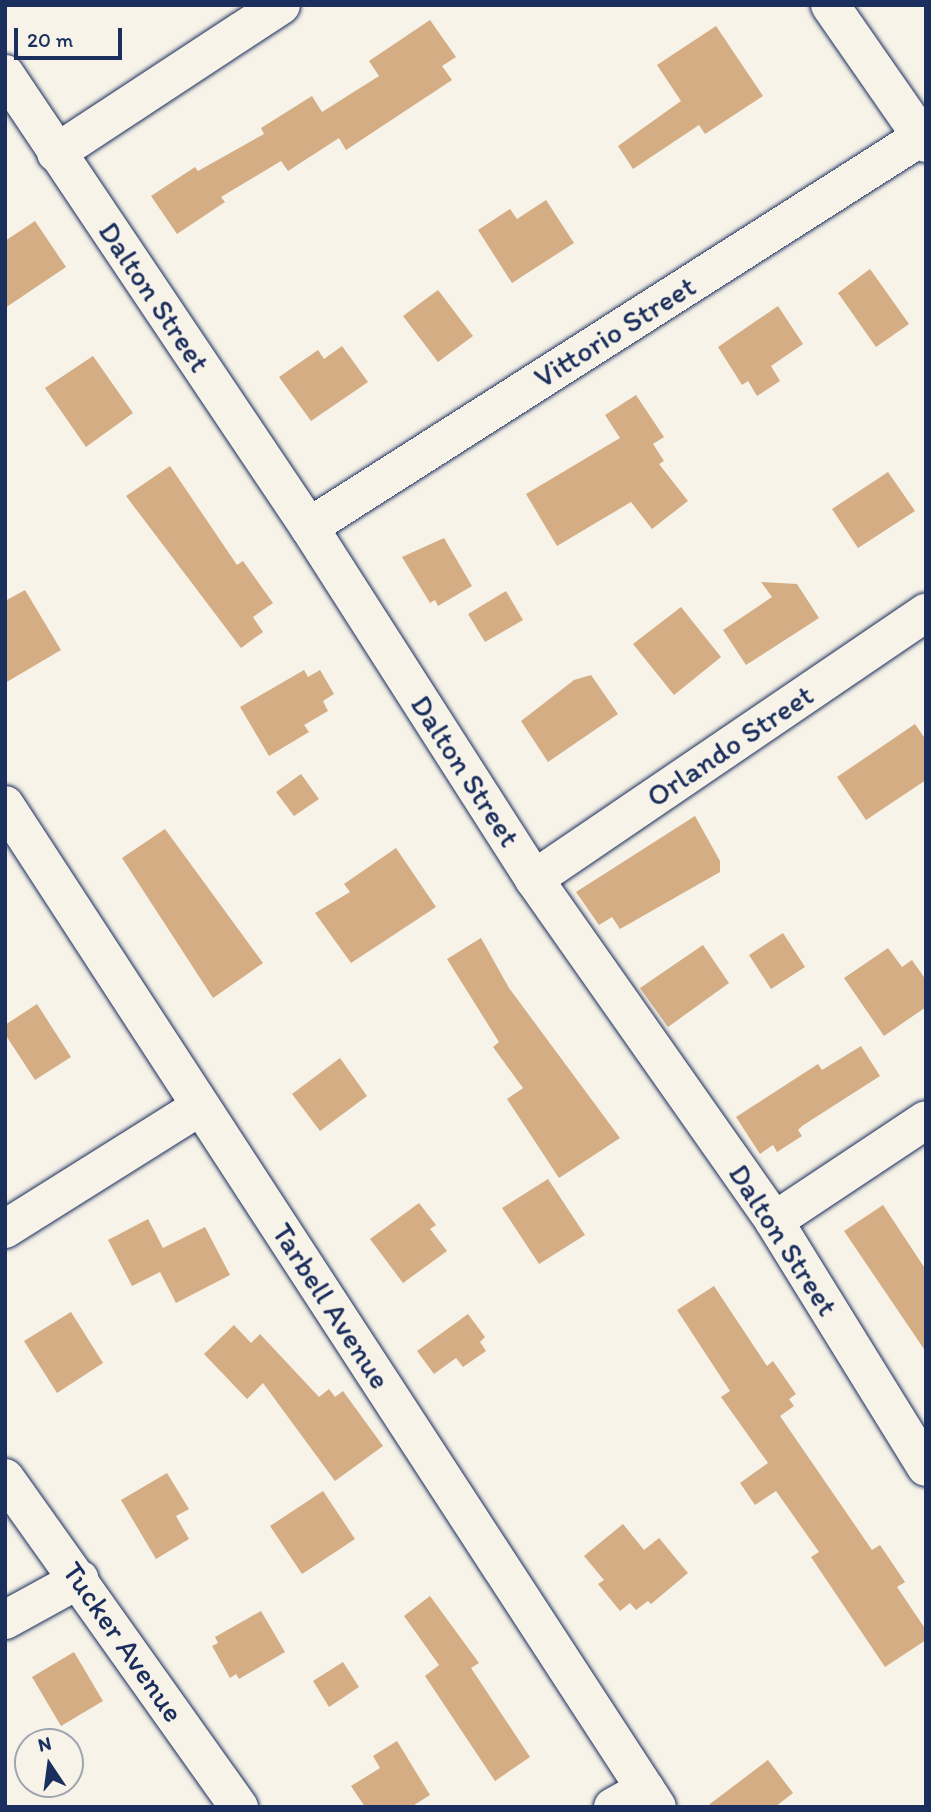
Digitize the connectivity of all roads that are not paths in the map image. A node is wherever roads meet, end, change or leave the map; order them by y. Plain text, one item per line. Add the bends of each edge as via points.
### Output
1 (281, 5) edge
2 (830, 5) edge
3 (5, 74) edge
4 (923, 140) edge
5 (56, 153) junction
6 (309, 527) junction
7 (926, 613) edge
8 (5, 805) edge
9 (534, 879) junction
10 (201, 1106) junction
11 (926, 1120) edge
12 (774, 1221) junction
13 (5, 1229) edge
14 (926, 1467) edge
15 (5, 1478) edge
16 (80, 1579) junction
17 (5, 1620) edge
18 (638, 1801) edge
19 (239, 1807) edge

1 - 5 street
2 - 4 street
3 - 5 street, Dalton Street
4 - 6 street, Vittorio Street
5 - 6 street, Dalton Street
6 - 9 street, Dalton Street
7 - 9 street, Orlando Street
8 - 10 street, Tarbell Avenue
9 - 12 street, Dalton Street
10 - 13 street
10 - 18 street, Tarbell Avenue
11 - 12 street
12 - 14 street, Dalton Street
15 - 16 street, Tucker Avenue
16 - 17 street
16 - 19 street, Tucker Avenue

